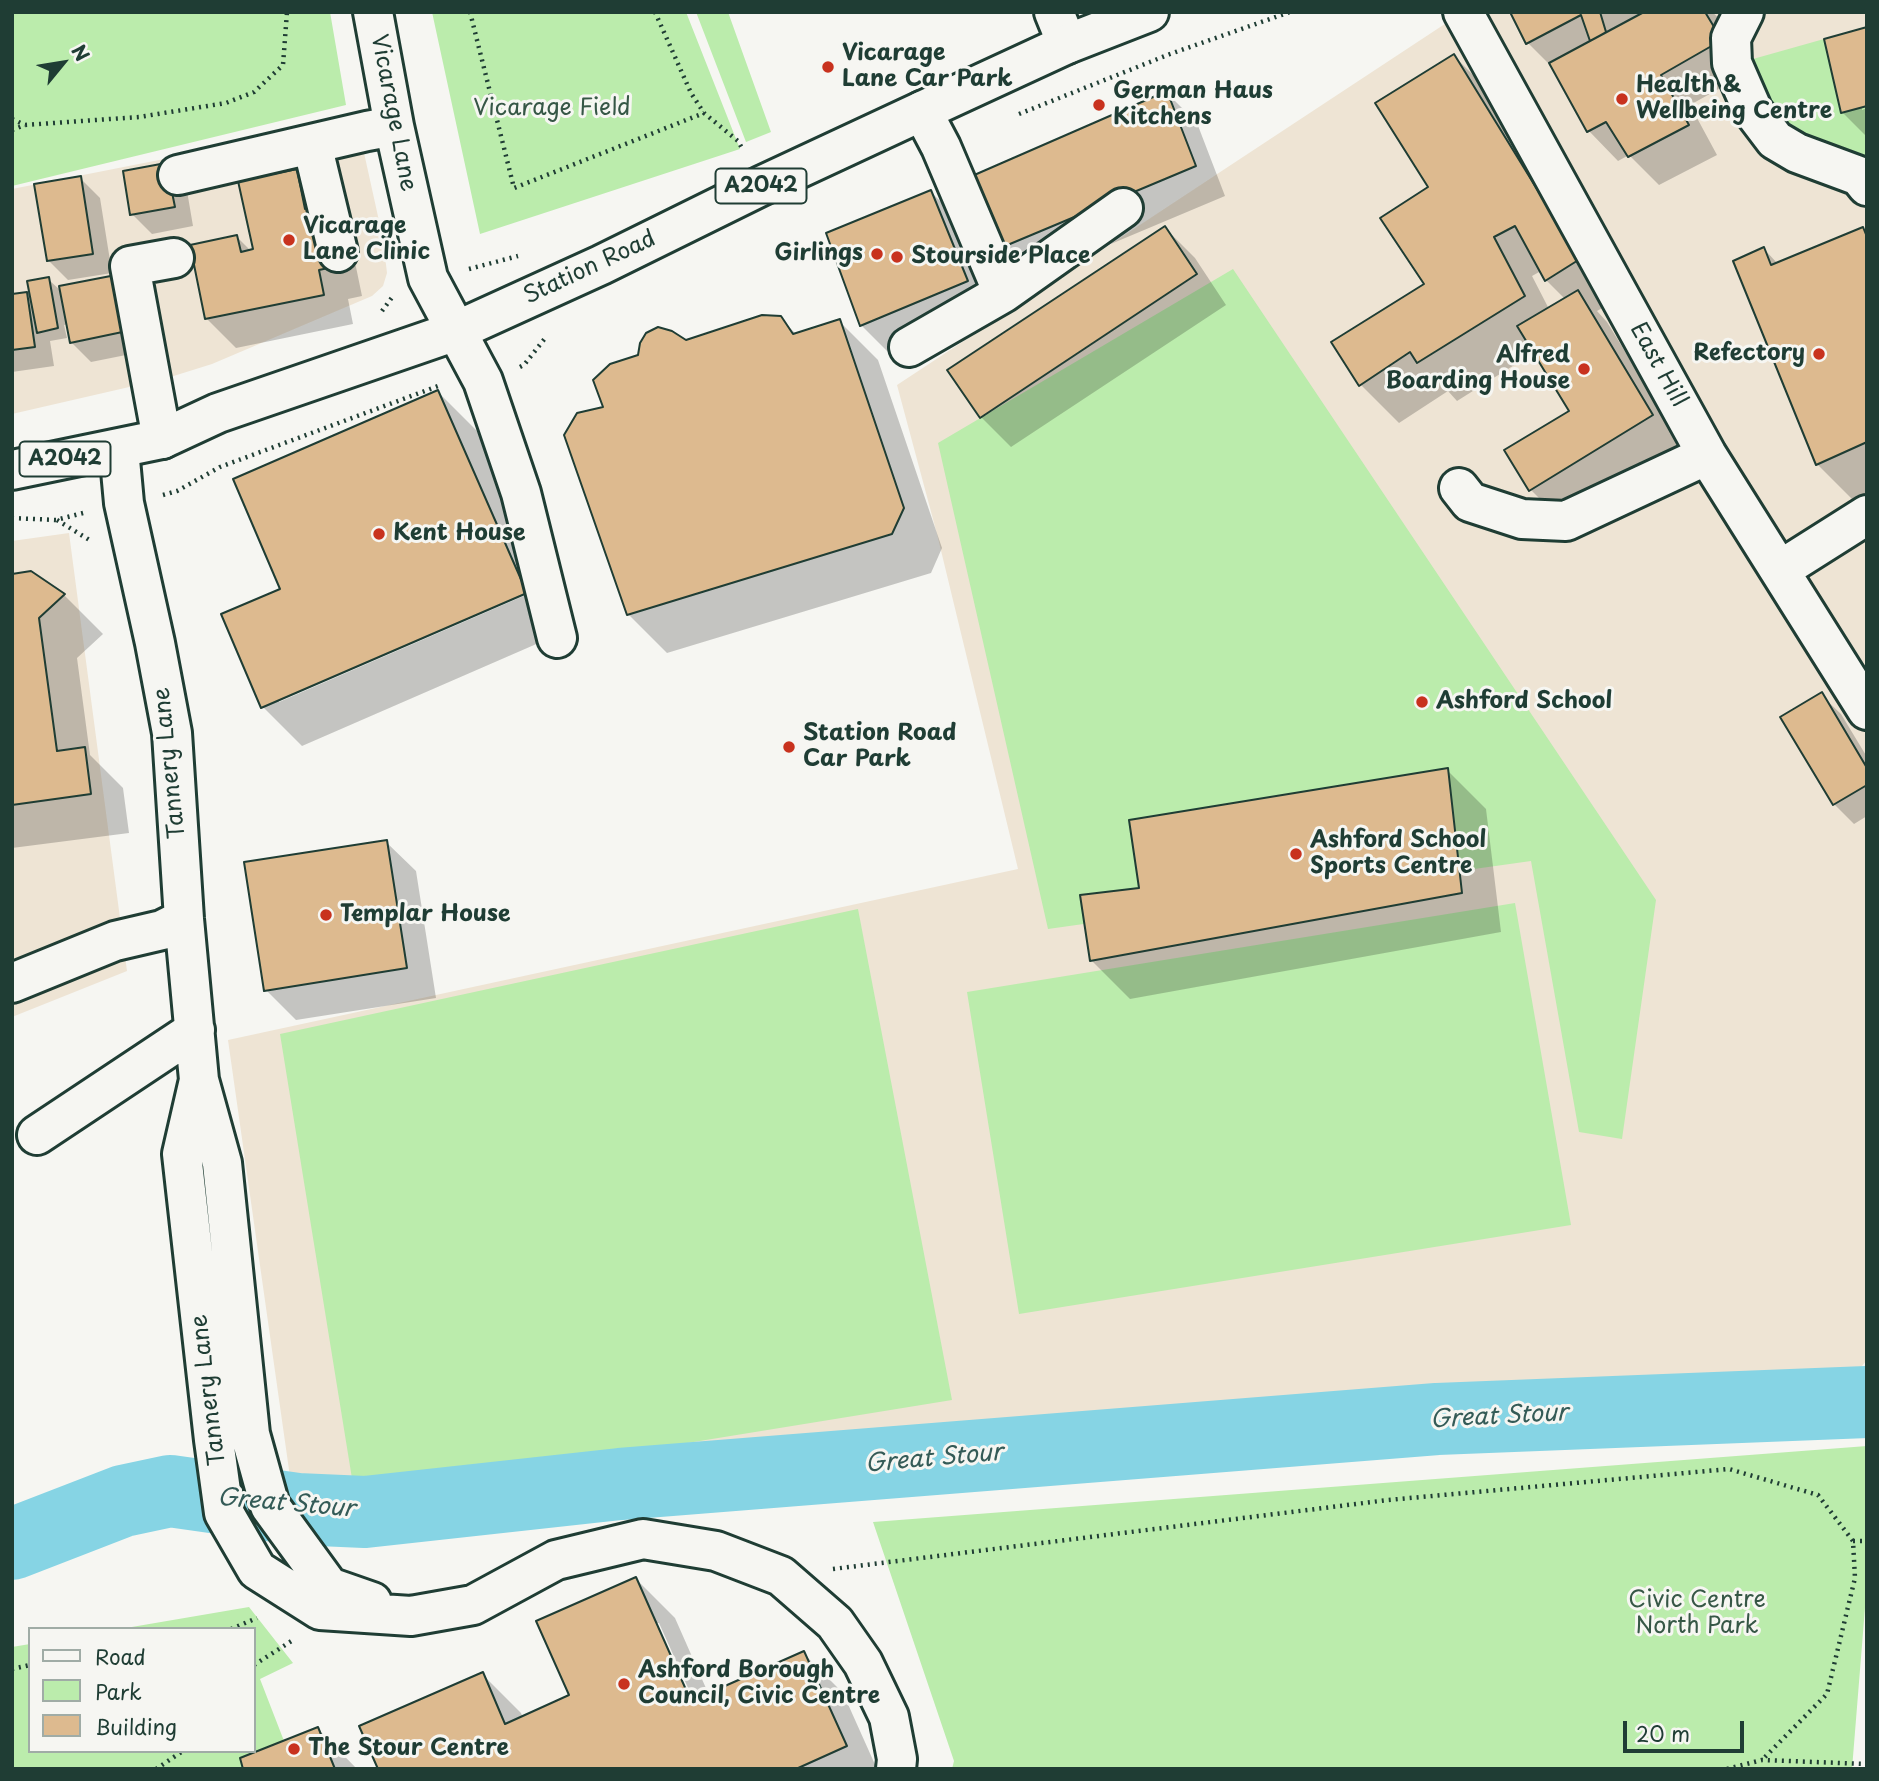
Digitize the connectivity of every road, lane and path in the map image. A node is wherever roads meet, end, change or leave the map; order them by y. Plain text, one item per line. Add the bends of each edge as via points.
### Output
1 (287, 12) edge
2 (373, 12) edge
3 (470, 12) edge
4 (655, 12) edge
5 (1149, 12) edge
6 (1290, 12) edge
7 (1744, 12) edge
8 (1456, 16) edge
9 (1061, 28) edge
10 (922, 111) junction
11 (704, 113) junction
12 (12, 119) edge
13 (1007, 119) dead end
14 (25, 125) junction
15 (394, 126) junction
16 (12, 130) edge
17 (738, 141) dead end
18 (312, 145) junction
19 (178, 176) dead end
20 (1867, 186) edge
21 (1123, 208) dead end
22 (338, 252) dead end
23 (530, 253) dead end
24 (174, 258) dead end
25 (458, 272) dead end
26 (1003, 293) junction
27 (394, 294) dead end
28 (371, 316) dead end
29 (456, 331) junction
30 (555, 333) dead end
31 (909, 347) dead end
32 (524, 365) dead end
33 (445, 383) dead end
34 (162, 439) junction
35 (119, 449) junction
36 (1707, 455) junction
37 (12, 470) edge
38 (1459, 488) dead end
39 (177, 491) dead end
40 (1867, 516) edge
41 (12, 518) edge
42 (56, 520) dead end
43 (1780, 570) junction
44 (557, 638) dead end
45 (1867, 710) edge
46 (184, 919) junction
47 (12, 983) edge
48 (195, 1030) junction
49 (37, 1135) dead end
50 (232, 1437) junction
51 (1853, 1541) junction
52 (1867, 1541) edge
53 (782, 1576) junction
54 (268, 1614) dead end
55 (411, 1615) junction
56 (237, 1627) edge
57 (295, 1639) dead end
58 (256, 1664) edge
59 (180, 1753) edge
60 (1762, 1760) junction
61 (1867, 1764) edge
62 (156, 1769) edge
63 (896, 1769) edge
64 (1727, 1769) edge

1 - 14 path via 283,65 254,92 226,103 139,117
2 - 15 street, Vicarage Lane
3 - 11 path via 514,188
4 - 11 path
5 - 9 street, Station Road / A2042
6 - 13 path
7 - 20 street via 1731,38 1732,63 1774,140 1859,176
8 - 36 street, East Hill
9 - 10 street, Station Road / A2042
10 - 26 street
10 - 29 street, Station Road / A2042
11 - 17 path
12 - 14 path
14 - 16 path
15 - 18 street
15 - 29 street, Vicarage Lane via 428,278
18 - 19 street
18 - 22 street
21 - 26 street
23 - 25 path
24 - 34 street via 131,266
26 - 31 street
27 - 28 path via 384,311
29 - 34 street, Station Road / A2042 via 218,413
29 - 44 street, Vicarage Lane via 483,381 521,493
30 - 32 path via 544,338
33 - 39 path via 220,467
34 - 35 street, Station Road / A2042
35 - 37 street, Station Road / A2042
35 - 46 street, Tannery Lane via 124,503 172,733
36 - 38 street via 1566,521 1522,519 1470,502
36 - 43 street, East Hill
40 - 43 street
41 - 42 path
43 - 45 street, East Hill
46 - 47 street
46 - 48 street, Tannery Lane
48 - 49 street
48 - 50 street, Tannery Lane via 199,1080 182,1154
50 - 55 street, Tannery Lane via 271,1506 329,1587
50 - 55 street, Tannery Lane via 224,1513 257,1570 320,1609
51 - 52 path
51 - 53 path via 1818,1495 1729,1469 1388,1500
51 - 60 path via 1855,1578 1827,1694
53 - 55 street, Tannery Lane via 716,1551 643,1539 556,1560 473,1605
53 - 63 street, Tannery Lane via 835,1623 863,1663 889,1717
54 - 56 path
57 - 58 path
59 - 62 path
60 - 61 path
60 - 64 path

